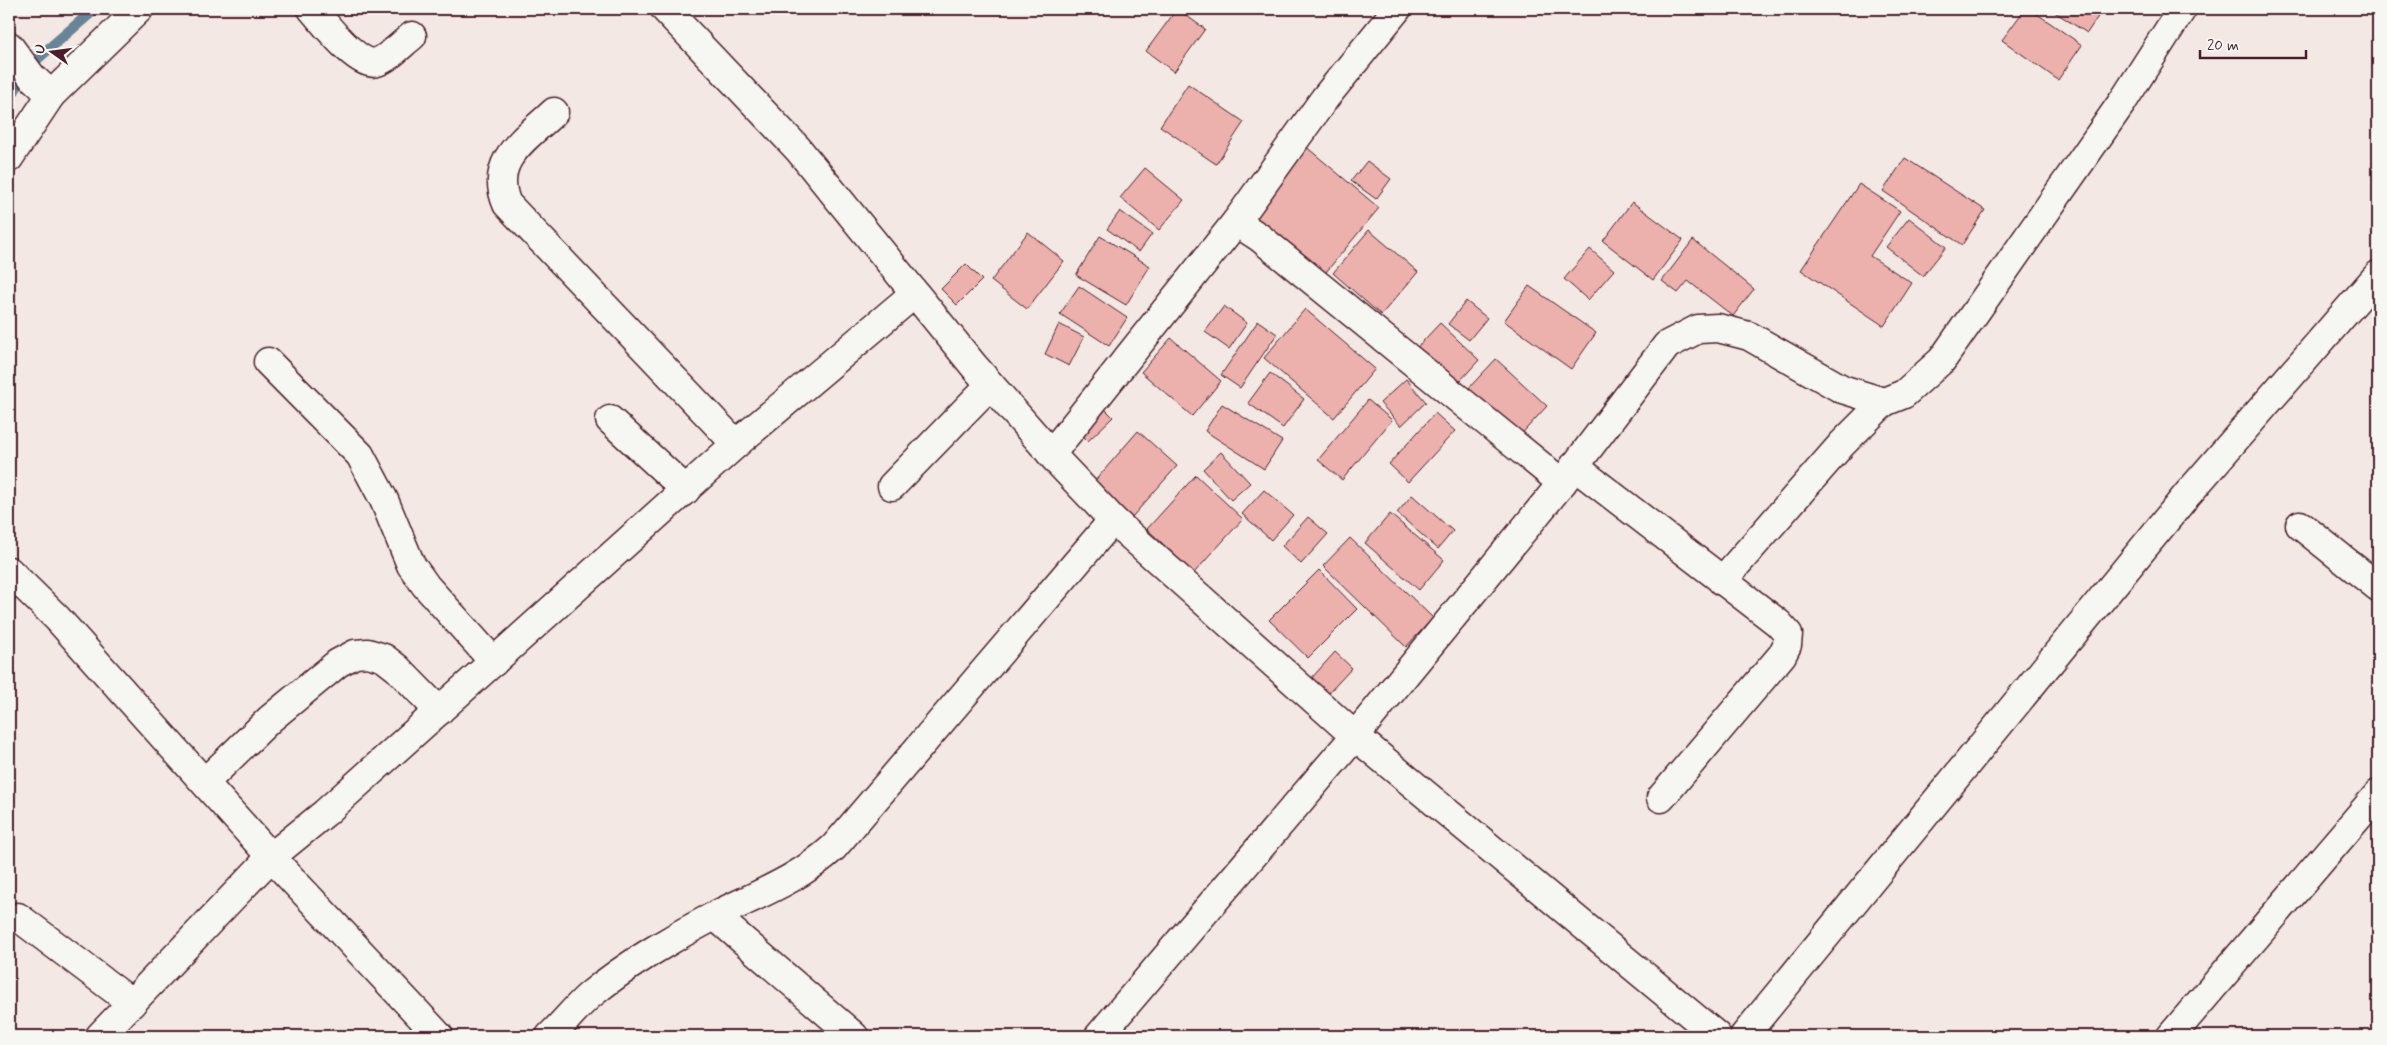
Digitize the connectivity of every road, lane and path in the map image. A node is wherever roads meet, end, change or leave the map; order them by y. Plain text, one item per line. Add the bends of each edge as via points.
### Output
1 (138, 9) edge
2 (312, 9) edge
3 (665, 9) edge
4 (1397, 9) edge
5 (2182, 9) edge
6 (412, 36) dead end
7 (28, 71) edge
8 (554, 112) dead end
9 (9, 158) edge
10 (1236, 222) junction
11 (2378, 275) edge
12 (914, 294) junction
13 (268, 362) dead end
14 (990, 385) junction
15 (1884, 402) junction
16 (610, 420) dead end
17 (736, 444) junction
18 (1051, 454) junction
19 (1568, 474) junction
20 (892, 486) dead end
21 (686, 490) junction
22 (1113, 520) junction
23 (2300, 525) dead end
24 (9, 571) edge
25 (1722, 582) junction
26 (2378, 587) edge
27 (494, 662) junction
28 (439, 711) junction
29 (1355, 736) junction
30 (204, 782) junction
31 (2378, 794) edge
32 (1661, 798) dead end
33 (271, 857) junction
34 (715, 916) junction
35 (18, 917) dead end
36 (132, 1003) junction
37 (100, 1036) edge
38 (438, 1036) edge
39 (550, 1036) edge
40 (854, 1036) edge
41 (1099, 1036) edge
42 (1717, 1036) edge
43 (1744, 1036) edge
44 (2171, 1036) edge

1 - 7 street
2 - 6 street via 340,42 369,62 378,62
3 - 12 street via 798,149
4 - 10 street via 1325,98
5 - 15 street via 2123,102 1942,360 1904,394
7 - 9 street
8 - 17 street via 504,162 502,182 508,204
10 - 18 street
10 - 19 street
11 - 43 street via 2186,496
12 - 14 street
12 - 17 street
13 - 27 street via 360,455 384,500 411,565
14 - 18 street
14 - 20 street
15 - 19 street via 1842,390 1749,336 1718,328 1698,328 1667,345
15 - 25 street via 1835,452
16 - 21 street
17 - 21 street
18 - 22 street
19 - 25 street
19 - 29 street
21 - 27 street
22 - 29 street
22 - 34 street via 834,848 796,877
23 - 26 street
24 - 30 street via 57,618
25 - 32 street via 1778,623 1788,634 1787,645
27 - 28 street
28 - 30 street via 384,658 368,653 355,654 338,663 270,719
28 - 33 street
29 - 41 street
29 - 42 street
30 - 33 street
31 - 44 street
33 - 36 street
33 - 38 street
34 - 39 street via 620,973 589,996
34 - 40 street
35 - 36 street
36 - 37 street

